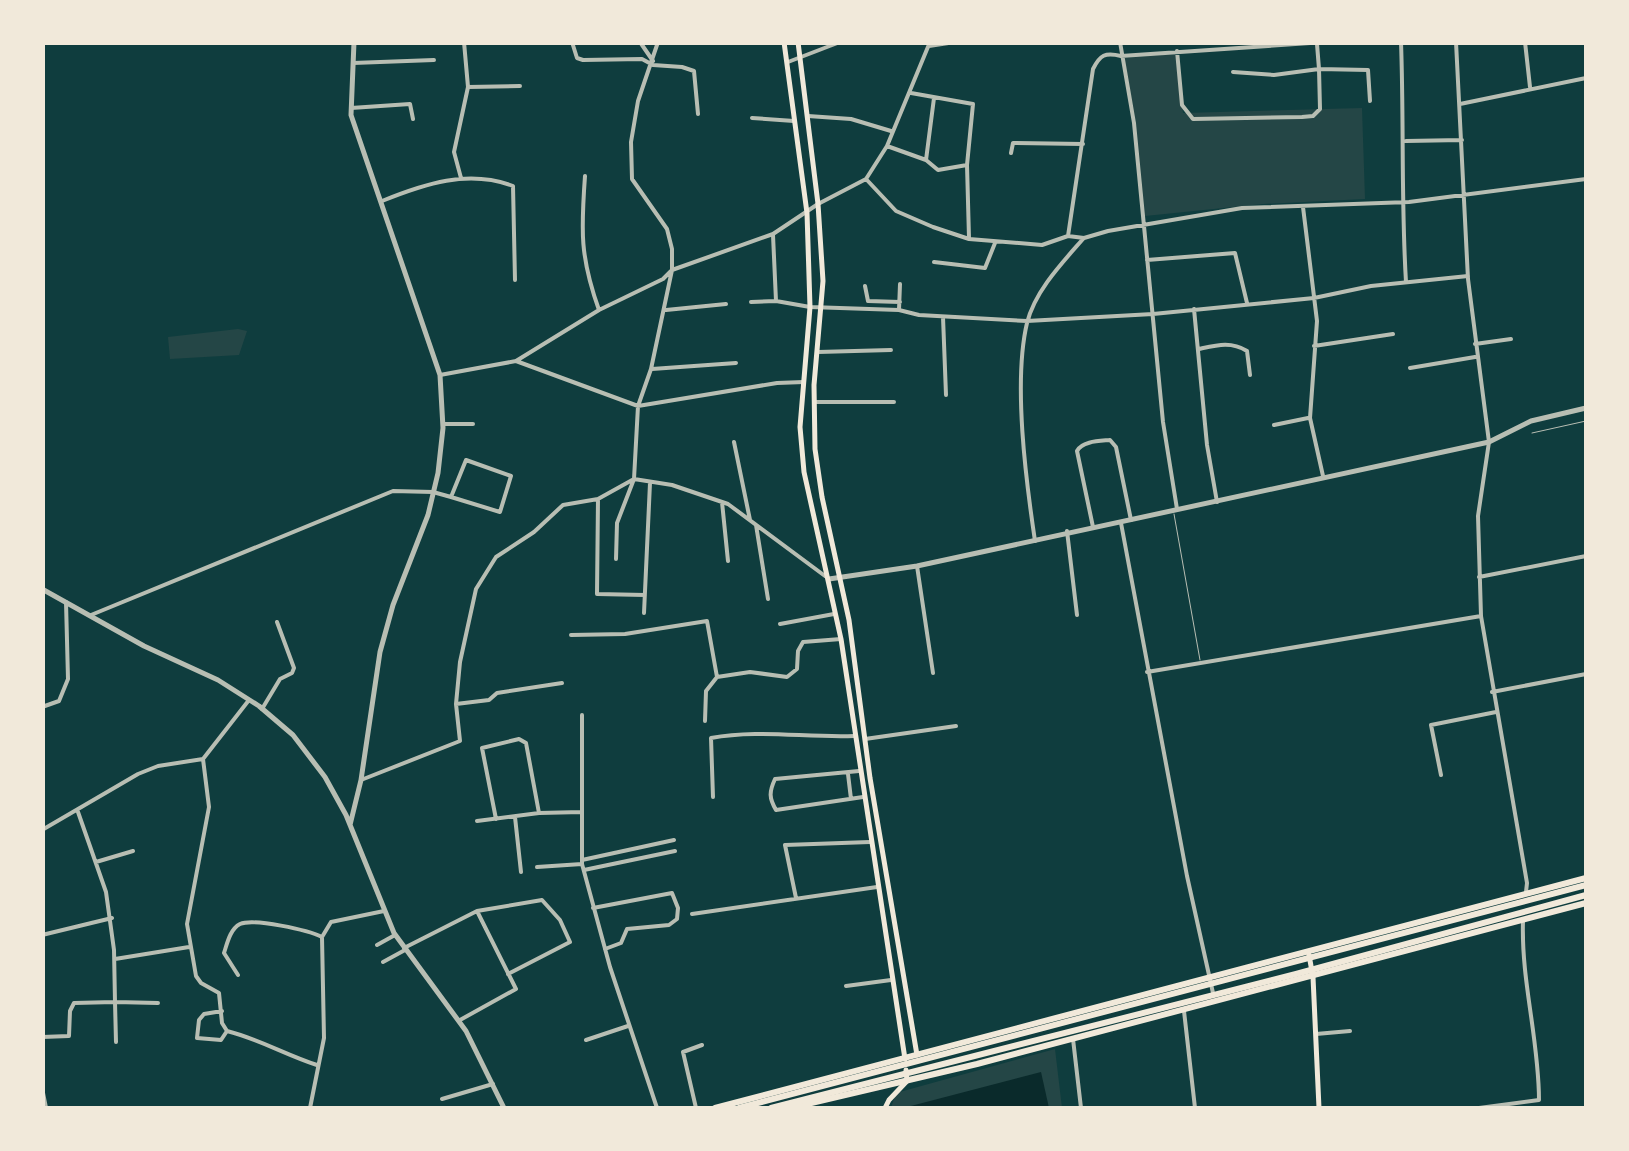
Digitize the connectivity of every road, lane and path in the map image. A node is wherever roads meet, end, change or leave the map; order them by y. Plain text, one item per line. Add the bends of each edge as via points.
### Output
1 (354, 42) edge
2 (464, 42) edge
3 (572, 42) edge
4 (640, 42) edge
5 (658, 42) edge
6 (784, 42) edge
7 (798, 42) edge
8 (840, 42) edge
9 (955, 42) edge
10 (1120, 42) edge
11 (1325, 42) edge
12 (1401, 42) edge
13 (1456, 42) edge
14 (1524, 42) edge
15 (1317, 43) edge
16 (930, 44) edge
17 (1235, 45) edge
18 (1177, 52) junction
19 (1121, 56) junction
20 (434, 60) dead end
21 (801, 60) junction
22 (786, 62) junction
23 (354, 63) junction
24 (653, 63) junction
25 (1319, 69) junction
26 (1233, 72) dead end
27 (1586, 78) edge
28 (520, 86) dead end
29 (468, 87) junction
30 (1530, 88) junction
31 (910, 93) junction
32 (934, 98) junction
33 (1370, 101) dead end
34 (1460, 104) junction
35 (351, 108) junction
36 (698, 114) dead end
37 (808, 116) junction
38 (752, 118) dead end
39 (413, 119) dead end
40 (794, 120) junction
41 (893, 132) junction
42 (1462, 140) junction
43 (1404, 141) junction
44 (1083, 144) junction
45 (888, 146) junction
46 (1011, 153) dead end
47 (926, 160) junction
48 (967, 165) junction
49 (585, 176) dead end
50 (460, 178) junction
51 (866, 179) junction
52 (1586, 179) edge
53 (1465, 196) junction
54 (382, 201) junction
55 (1401, 202) junction
56 (818, 204) junction
57 (1303, 206) junction
58 (806, 214) junction
59 (1144, 227) junction
60 (774, 234) junction
61 (1068, 236) junction
62 (1084, 238) junction
63 (969, 239) junction
64 (995, 242) junction
65 (1147, 260) junction
66 (934, 262) dead end
67 (672, 270) junction
68 (1468, 276) junction
69 (515, 280) dead end
70 (1406, 282) junction
71 (900, 284) dead end
72 (865, 286) dead end
73 (1314, 298) junction
74 (776, 300) junction
75 (751, 302) dead end
76 (900, 302) junction
77 (1247, 303) junction
78 (726, 304) dead end
79 (868, 305) junction
80 (823, 306) junction
81 (810, 308) junction
82 (1194, 308) junction
83 (599, 310) junction
84 (665, 310) junction
85 (900, 310) junction
86 (1153, 314) junction
87 (943, 317) junction
88 (1027, 321) junction
89 (1394, 334) dead end
90 (1511, 339) dead end
91 (1475, 344) junction
92 (1314, 346) junction
93 (891, 350) dead end
94 (1199, 350) junction
95 (818, 352) junction
96 (1476, 357) junction
97 (516, 362) junction
98 (736, 363) dead end
99 (1410, 368) dead end
100 (651, 370) junction
101 (440, 374) junction
102 (1250, 375) dead end
103 (804, 382) junction
104 (946, 395) dead end
105 (814, 402) junction
106 (894, 402) dead end
107 (638, 406) junction
108 (1586, 408) edge
109 (1310, 418) junction
110 (1586, 421) edge
111 (443, 424) junction
112 (473, 424) dead end
113 (1274, 425) dead end
114 (1532, 434) dead end
115 (734, 442) dead end
116 (1488, 442) junction
117 (1323, 476) junction
118 (634, 478) junction
119 (650, 482) junction
120 (433, 492) junction
121 (451, 498) junction
122 (598, 498) junction
123 (722, 502) junction
124 (1217, 502) junction
125 (1176, 510) junction
126 (750, 520) junction
127 (1131, 520) junction
128 (1121, 523) junction
129 (756, 525) junction
130 (1093, 527) junction
131 (1067, 532) junction
132 (1034, 541) junction
133 (1586, 556) edge
134 (616, 559) dead end
135 (728, 561) dead end
136 (917, 566) junction
137 (1479, 576) junction
138 (840, 578) junction
139 (829, 579) junction
140 (42, 589) edge
141 (645, 595) junction
142 (768, 599) dead end
143 (66, 602) junction
144 (644, 613) dead end
145 (836, 614) junction
146 (1078, 614) dead end
147 (91, 615) junction
148 (1480, 616) junction
149 (277, 622) dead end
150 (780, 624) dead end
151 (571, 635) dead end
152 (841, 639) junction
153 (1200, 664) junction
154 (1147, 672) junction
155 (934, 673) dead end
156 (1586, 674) edge
157 (717, 677) junction
158 (562, 684) dead end
159 (1492, 692) junction
160 (249, 700) junction
161 (456, 704) junction
162 (42, 707) edge
163 (262, 709) junction
164 (1496, 712) junction
165 (582, 715) dead end
166 (705, 721) dead end
167 (956, 726) dead end
168 (854, 736) junction
169 (865, 740) junction
170 (203, 760) junction
171 (859, 771) junction
172 (848, 772) junction
173 (1441, 774) dead end
174 (361, 780) junction
175 (712, 797) dead end
176 (863, 797) junction
177 (851, 798) junction
178 (78, 812) junction
179 (582, 812) junction
180 (539, 813) junction
181 (515, 817) junction
182 (496, 819) junction
183 (477, 821) dead end
184 (350, 825) junction
185 (42, 830) edge
186 (674, 840) dead end
187 (870, 842) junction
188 (675, 851) dead end
189 (133, 852) dead end
190 (96, 862) junction
191 (583, 865) junction
192 (537, 867) dead end
193 (521, 872) dead end
194 (1586, 882) edge
195 (877, 887) junction
196 (1526, 894) junction
197 (1586, 894) edge
198 (796, 898) junction
199 (1586, 903) edge
200 (593, 908) junction
201 (384, 912) junction
202 (477, 912) junction
203 (692, 914) dead end
204 (112, 918) junction
205 (1523, 919) junction
206 (42, 935) edge
207 (396, 935) junction
208 (322, 937) junction
209 (378, 945) dead end
210 (188, 947) junction
211 (404, 949) junction
212 (605, 949) junction
213 (1309, 952) junction
214 (114, 959) junction
215 (383, 962) dead end
216 (508, 974) junction
217 (238, 975) dead end
218 (1313, 977) junction
219 (1210, 978) junction
220 (893, 980) junction
221 (846, 986) dead end
222 (115, 1002) junction
223 (158, 1002) dead end
224 (1215, 1002) junction
225 (1184, 1011) junction
226 (222, 1012) junction
227 (1070, 1014) junction
228 (458, 1021) junction
229 (628, 1026) junction
230 (227, 1031) junction
231 (1350, 1031) dead end
232 (1316, 1034) junction
233 (42, 1037) edge
234 (1073, 1038) junction
235 (586, 1040) dead end
236 (116, 1042) dead end
237 (702, 1045) dead end
238 (917, 1054) junction
239 (905, 1057) junction
240 (317, 1065) junction
241 (923, 1077) junction
242 (908, 1081) junction
243 (494, 1084) junction
244 (42, 1088) edge
245 (442, 1100) dead end
246 (46, 1108) edge
247 (310, 1108) edge
248 (504, 1108) edge
249 (657, 1108) edge
250 (696, 1108) edge
251 (716, 1108) edge
252 (738, 1108) edge
253 (771, 1108) edge
254 (790, 1108) edge
255 (885, 1108) edge
256 (1081, 1108) edge
257 (1195, 1108) edge
258 (1319, 1108) edge
259 (1480, 1108) edge

1 - 23 street
2 - 29 street
3 - 24 street via 583,60
4 - 24 street
5 - 24 street
6 - 22 main road
7 - 21 main road
8 - 21 street
9 - 16 street
10 - 19 street
11 - 15 street
12 - 43 street
13 - 34 street
14 - 30 street
15 - 17 street
15 - 25 street
16 - 31 street
17 - 18 street
18 - 19 street
18 - 25 street via 1182,105 1199,120 1312,116 1322,104
19 - 44 street via 1099,57 1092,70
19 - 59 street
20 - 23 street
21 - 22 street
21 - 37 main road
22 - 40 main road
23 - 35 street
24 - 36 street via 694,71
24 - 67 street via 638,101 632,179 667,229
25 - 26 street
25 - 33 street via 1368,70
27 - 30 street
28 - 29 street
29 - 50 street via 454,152
30 - 34 street
31 - 32 street
31 - 41 street
32 - 47 street
32 - 48 street via 973,104
34 - 42 street
35 - 39 street via 410,104
35 - 54 street
37 - 41 street via 851,119
37 - 56 main road
38 - 40 street
40 - 58 main road
41 - 45 street
42 - 43 street
42 - 53 street
43 - 55 street
44 - 46 street via 1013,144
44 - 61 street
45 - 47 street
45 - 51 street
47 - 48 street via 938,170
48 - 63 street
49 - 83 street via 580,238
50 - 54 street
50 - 69 street via 513,186
51 - 56 street
51 - 63 street via 896,210
52 - 53 street
53 - 55 street
53 - 68 street
54 - 101 street
55 - 57 street
55 - 70 street
56 - 58 street
56 - 80 main road
57 - 59 street via 1203,214
57 - 73 street
58 - 60 street
58 - 81 main road
59 - 62 street
59 - 65 street
60 - 67 street
60 - 74 street
61 - 62 street
61 - 64 street via 1042,245
62 - 88 street
63 - 64 street
64 - 66 street via 988,267
65 - 77 street via 1234,253
65 - 86 street
67 - 83 street
67 - 84 street
68 - 70 street
68 - 91 street
70 - 73 street
71 - 76 street
72 - 79 street
73 - 77 street
73 - 92 street
74 - 75 street
74 - 81 street
76 - 79 street
76 - 85 street
77 - 82 street
78 - 84 street
79 - 80 street
79 - 85 street
80 - 81 street
80 - 95 main road
81 - 103 main road
82 - 86 street
82 - 94 street
83 - 97 street
84 - 100 street
85 - 87 street
86 - 88 street
86 - 125 street
87 - 88 street
87 - 104 street
88 - 132 street via 1023,436
89 - 92 street
90 - 91 street
91 - 96 street
92 - 109 street
93 - 95 street
94 - 102 street via 1238,345 1247,351
94 - 124 street
95 - 105 main road
96 - 99 street
96 - 116 street
97 - 101 street
97 - 107 street
98 - 100 street
100 - 107 street
101 - 111 street
103 - 107 street
103 - 139 main road via 804,472
105 - 106 street
105 - 138 main road via 814,449
107 - 118 street
108 - 116 street via 1531,421
109 - 113 street
109 - 117 street
110 - 114 lane
111 - 112 street
111 - 120 street
115 - 126 street
116 - 117 street
116 - 137 street via 1478,516
117 - 124 street
118 - 119 street
118 - 122 street
118 - 134 street via 616,524
119 - 123 street
119 - 141 street
120 - 121 street
120 - 147 street via 380,496
120 - 174 street via 380,652
121 - 121 street via 500,512 511,476 466,460
122 - 141 street via 597,594
122 - 161 street via 563,505 488,566 468,620
123 - 126 street
123 - 135 street
124 - 125 street
125 - 127 street
125 - 153 lane
126 - 129 street
127 - 128 street
127 - 130 street via 1116,447 1105,440 1077,451
128 - 130 street
128 - 154 street
129 - 139 street
129 - 142 street
130 - 131 street
131 - 132 street
131 - 146 street
132 - 136 street
133 - 137 street
136 - 138 street
136 - 155 street
137 - 148 street
138 - 139 street
138 - 169 main road
139 - 145 main road
140 - 143 street
141 - 144 street
143 - 147 street
143 - 162 street via 68,680 59,702
145 - 150 street
145 - 152 main road
147 - 160 street
148 - 153 street
148 - 159 street
149 - 163 street via 294,668
151 - 157 street via 708,621
152 - 157 street via 803,642 798,669 787,677
152 - 168 main road
153 - 154 street
154 - 219 street
156 - 159 street
157 - 166 street via 706,692
158 - 161 street
159 - 164 street
160 - 163 street
160 - 170 street
161 - 174 street via 460,741
163 - 184 street via 325,776
164 - 173 street via 1431,725
164 - 196 street
165 - 179 street
167 - 169 street
168 - 171 main road
168 - 175 street via 711,738
169 - 238 main road
170 - 178 street via 138,774
170 - 210 street via 208,808
171 - 172 street
171 - 176 main road
172 - 177 street
172 - 177 street via 775,779 770,800 776,810
174 - 184 street
176 - 177 street
176 - 187 main road
178 - 185 street
178 - 190 street
179 - 180 street
179 - 191 street
180 - 181 street
180 - 182 street via 526,742 519,739 482,748
181 - 182 street
181 - 193 street
182 - 183 street
184 - 201 street
186 - 191 street
187 - 195 main road
187 - 198 street via 786,846
188 - 191 street
189 - 190 street
190 - 204 street
191 - 192 street
191 - 200 street
194 - 196 main road
194 - 252 main road
195 - 198 street
195 - 220 main road
196 - 205 street
196 - 213 main road
197 - 253 main road
198 - 203 street
199 - 205 main road
200 - 212 street
200 - 212 street via 672,893 676,899 677,919 626,929 621,943
201 - 207 street
201 - 208 street via 332,922
202 - 211 street
202 - 216 street
202 - 216 street via 542,900 570,938
204 - 206 street
204 - 214 street
205 - 218 main road
205 - 259 street via 1539,1100
207 - 209 street
207 - 211 street
208 - 217 street via 240,924 224,953
208 - 240 street via 324,1038
210 - 214 street
210 - 226 street via 196,976 219,993
211 - 215 street
211 - 228 street
212 - 229 street
213 - 218 main road
213 - 219 main road
214 - 222 street
216 - 228 street via 516,989
218 - 224 main road
218 - 232 main road
219 - 224 street
219 - 227 main road
220 - 221 street
220 - 239 main road
222 - 223 street
222 - 233 street via 74,1002 69,1036
222 - 236 street
224 - 225 main road
225 - 234 main road
225 - 257 street
226 - 230 street
226 - 230 street via 198,1020 196,1038 222,1040
227 - 234 street
227 - 238 main road
228 - 243 street
229 - 235 street
229 - 249 street
230 - 240 street
231 - 232 street
232 - 258 main road
234 - 241 main road
234 - 256 street
237 - 250 street via 683,1052
238 - 239 main road
238 - 241 main road
239 - 242 main road
239 - 251 main road
240 - 247 street
241 - 242 main road
242 - 254 main road
242 - 255 main road
243 - 245 street
243 - 248 street
244 - 246 street

